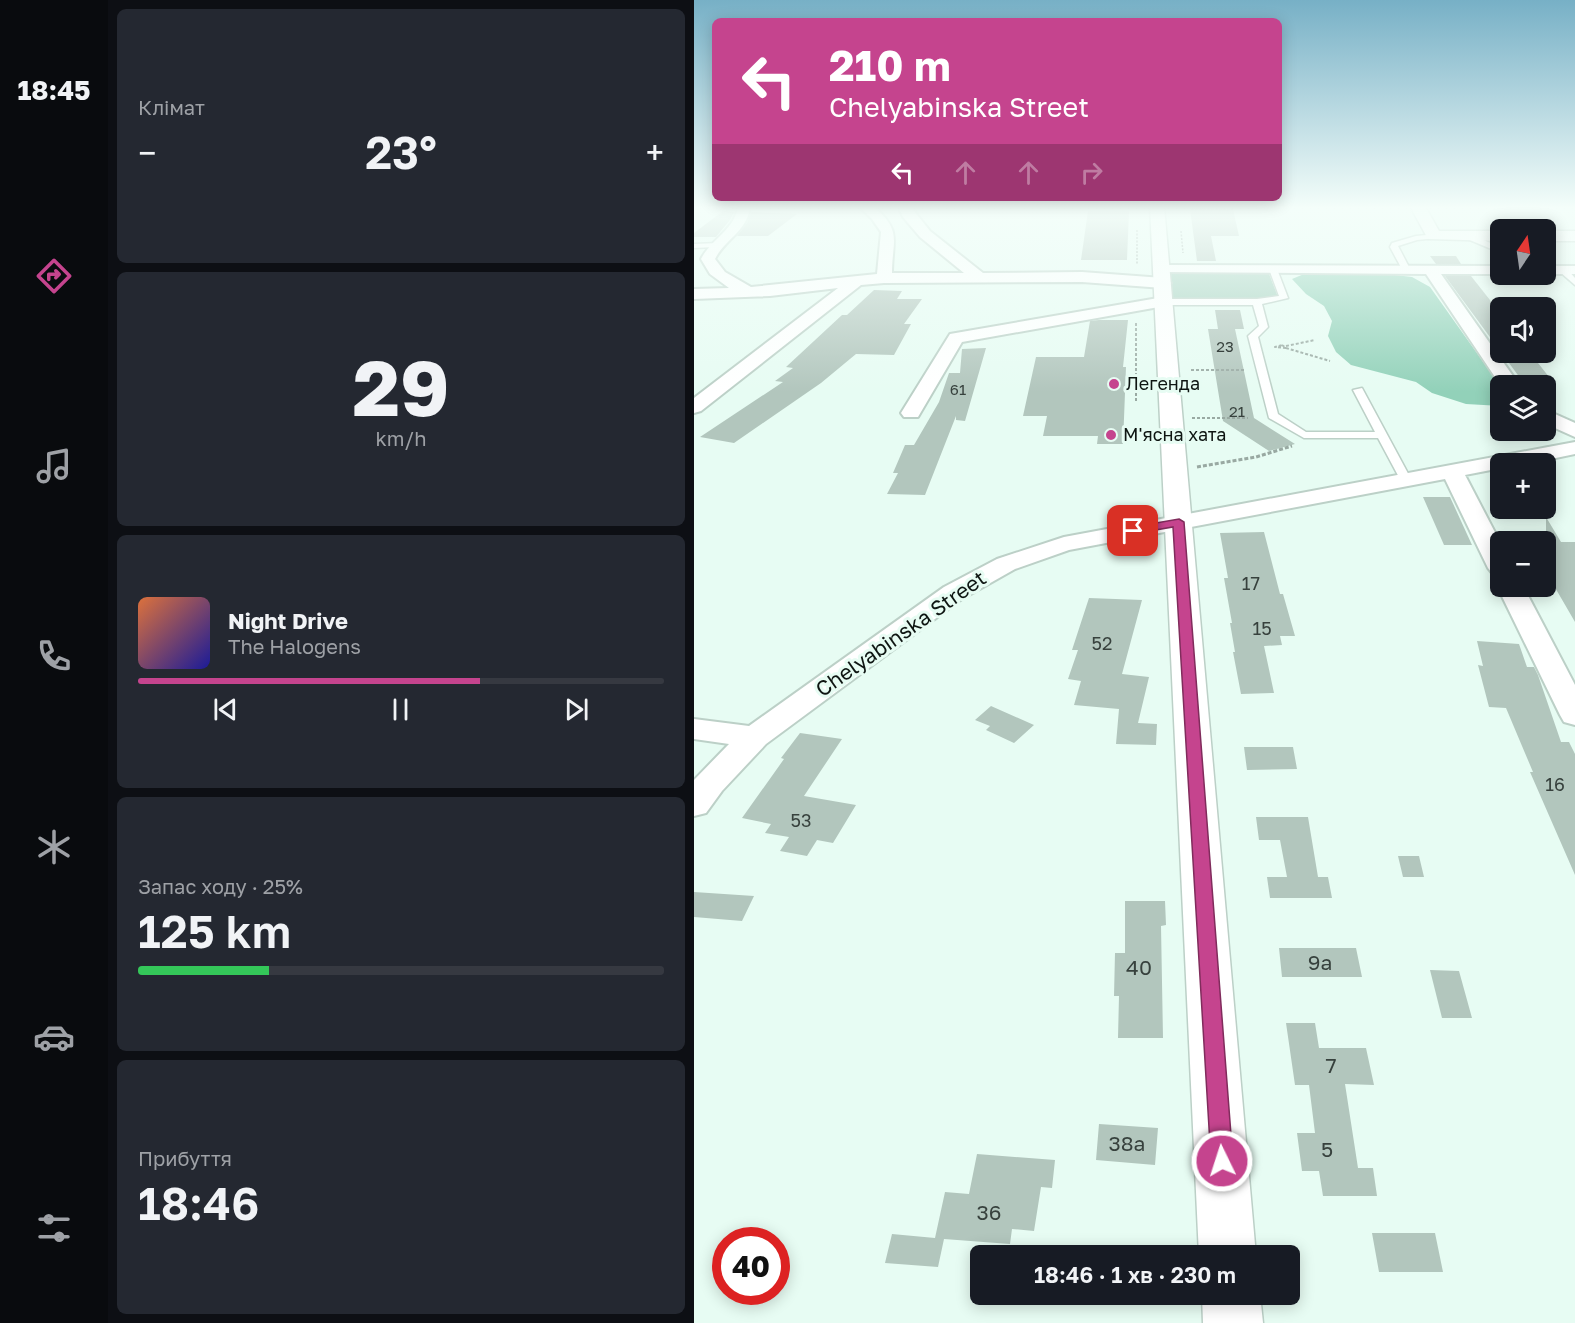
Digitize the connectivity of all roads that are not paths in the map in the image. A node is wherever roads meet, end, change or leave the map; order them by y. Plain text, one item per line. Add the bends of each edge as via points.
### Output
1 (711, 268) edge
2 (883, 268) edge
3 (967, 268) edge
4 (1162, 268) edge
5 (1273, 269) junction
6 (1406, 269) joint
7 (1430, 269) junction
8 (1490, 270) edge
9 (1569, 270) edge
10 (884, 278) junction
11 (980, 278) junction
12 (858, 279) junction
13 (1574, 283) edge
14 (1163, 285) junction
15 (748, 292) junction
16 (694, 294) edge
17 (1257, 302) junction
18 (1503, 375) edge
19 (1358, 390) dead end
20 (694, 408) edge
21 (912, 413) dead end
22 (1556, 421) edge
23 (1574, 431) edge
24 (1382, 435) junction
25 (1574, 448) edge
26 (1452, 471) junction
27 (1405, 479) junction
28 (1179, 522) junction
29 (1490, 546) edge
30 (1515, 597) edge
31 (1574, 715) edge
32 (694, 729) edge
33 (755, 738) junction
34 (694, 804) edge
35 (1227, 1245) edge
36 (1232, 1305) edge
37 (1233, 1323) edge

1 - 15 street
2 - 10 street
3 - 11 street
4 - 14 street
5 - 6 street
5 - 14 street via 1185,269
5 - 17 lane via 1284,298
6 - 7 street
7 - 8 street
7 - 18 street
9 - 13 lane
10 - 11 street
10 - 12 street
11 - 14 street via 1082,277
12 - 15 street
12 - 20 street
14 - 17 lane
14 - 21 street via 956,338
14 - 28 street
15 - 16 street
17 - 24 lane via 1264,327 1254,336 1273,416 1304,435
19 - 24 lane
22 - 23 street
24 - 27 lane
25 - 26 street, Chelyabinska Street
26 - 27 street, Chelyabinska Street
26 - 29 street
27 - 28 street, Chelyabinska Street
28 - 33 street, Chelyabinska Street via 1034,552 979,577
28 - 35 street
30 - 31 street
32 - 33 street
33 - 34 street, Chelyabinska Street
36 - 37 street

